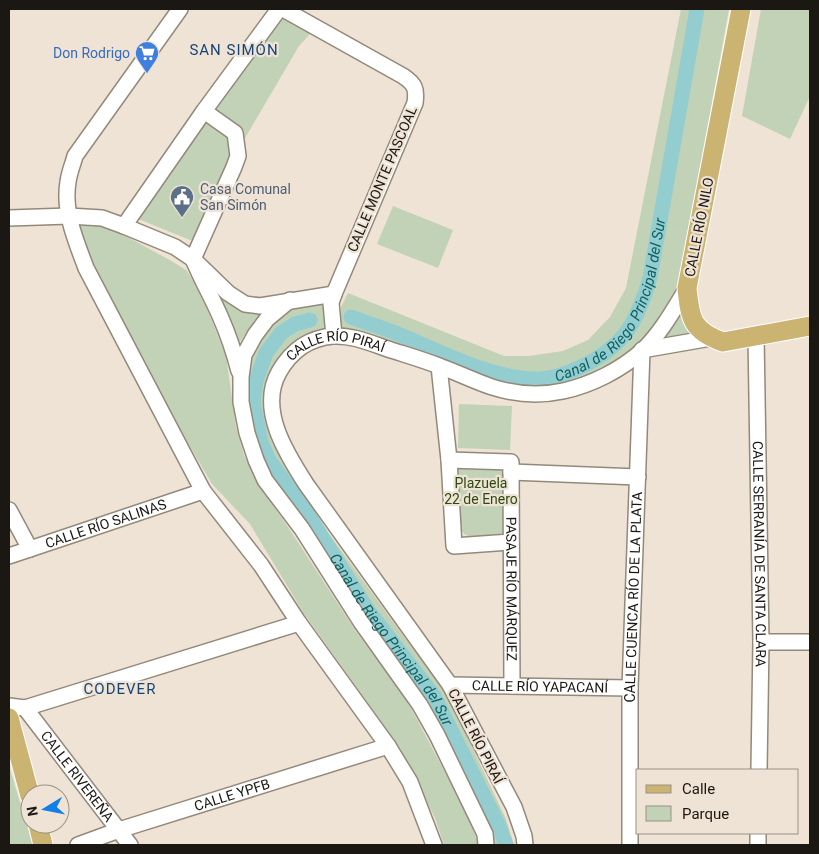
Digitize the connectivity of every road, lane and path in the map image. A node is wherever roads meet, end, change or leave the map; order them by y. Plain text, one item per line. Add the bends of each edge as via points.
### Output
1 (180, 9) edge
2 (281, 9) edge
3 (742, 9) edge
4 (204, 111) junction
5 (69, 216) junction
6 (9, 218) edge
7 (124, 226) junction
8 (193, 259) junction
9 (687, 288) junction
10 (333, 298) junction
11 (290, 300) junction
12 (810, 326) edge
13 (334, 336) junction
14 (756, 336) junction
15 (711, 338) junction
16 (642, 350) junction
17 (439, 366) junction
18 (241, 377) junction
19 (449, 460) junction
20 (511, 467) junction
21 (638, 477) junction
22 (203, 491) junction
23 (9, 510) edge
24 (511, 542) junction
25 (30, 549) junction
26 (9, 556) edge
27 (299, 623) junction
28 (761, 642) junction
29 (810, 642) edge
30 (450, 685) junction
31 (512, 686) junction
32 (630, 688) junction
33 (9, 706) edge
34 (17, 713) edge
35 (388, 746) junction
36 (759, 769) edge
37 (28, 784) edge
38 (119, 830) junction
39 (78, 845) edge
40 (130, 845) edge
41 (434, 845) edge
42 (486, 845) edge
43 (525, 845) edge
44 (630, 845) edge

1 - 5 street via 75,156 68,183
2 - 4 street
2 - 10 street, CALLE MONTE PASCOAL via 403,76 412,82 416,91 415,103
3 - 9 main road, CALLE RÍO NILO
4 - 7 street
4 - 8 street via 235,133 238,156
5 - 6 street
5 - 7 street via 102,218
5 - 22 street via 86,268
7 - 8 street
8 - 11 street via 228,293 245,304 260,306
8 - 18 street via 223,323
9 - 15 main road, CALLE RÍO NILO via 690,315 698,329
9 - 16 street, CALLE RÍO PIRAÍ via 664,324
10 - 11 street
10 - 13 street
11 - 18 street via 267,318 254,334 244,355
12 - 14 main road
13 - 17 street, CALLE RÍO PIRAÍ via 361,340
13 - 30 street, CALLE RÍO PIRAÍ via 299,347 286,359 276,377 273,395 276,429 306,484
14 - 15 main road via 723,342
14 - 28 street, CALLE SERRANÍA DE SANTA CLARA
15 - 16 street
16 - 17 street, CALLE RÍO PIRAÍ via 613,371 586,384 544,394 492,387
16 - 21 street, CALLE CUENCA RÍO DE LA PLATA
17 - 19 street
18 - 42 street via 241,402 247,434 266,480 420,705 485,834
19 - 20 street
19 - 24 street via 454,546
20 - 21 street
20 - 24 street, PASAJE RÍO MÁRQUEZ
21 - 32 street, CALLE CUENCA RÍO DE LA PLATA
22 - 25 street, CALLE RÍO SALINAS
22 - 27 street via 261,565
23 - 25 street
24 - 31 street, PASAJE RÍO MÁRQUEZ
25 - 26 street, CALLE RÍO SALINAS
27 - 34 street
27 - 35 street
28 - 29 street
28 - 36 street, CALLE SERRANÍA DE SANTA CLARA
30 - 31 street, CALLE RÍO YAPACANÍ
30 - 43 street, CALLE RÍO PIRAÍ via 514,808
31 - 32 street, CALLE RÍO YAPACANÍ
32 - 44 street, CALLE CUENCA RÍO DE LA PLATA
33 - 34 street
34 - 37 main road
34 - 38 street, CALLE RIVEREÑA
35 - 38 street, CALLE YPFB
35 - 41 street via 410,782
38 - 39 street, CALLE YPFB
38 - 40 street, CALLE RIVEREÑA

